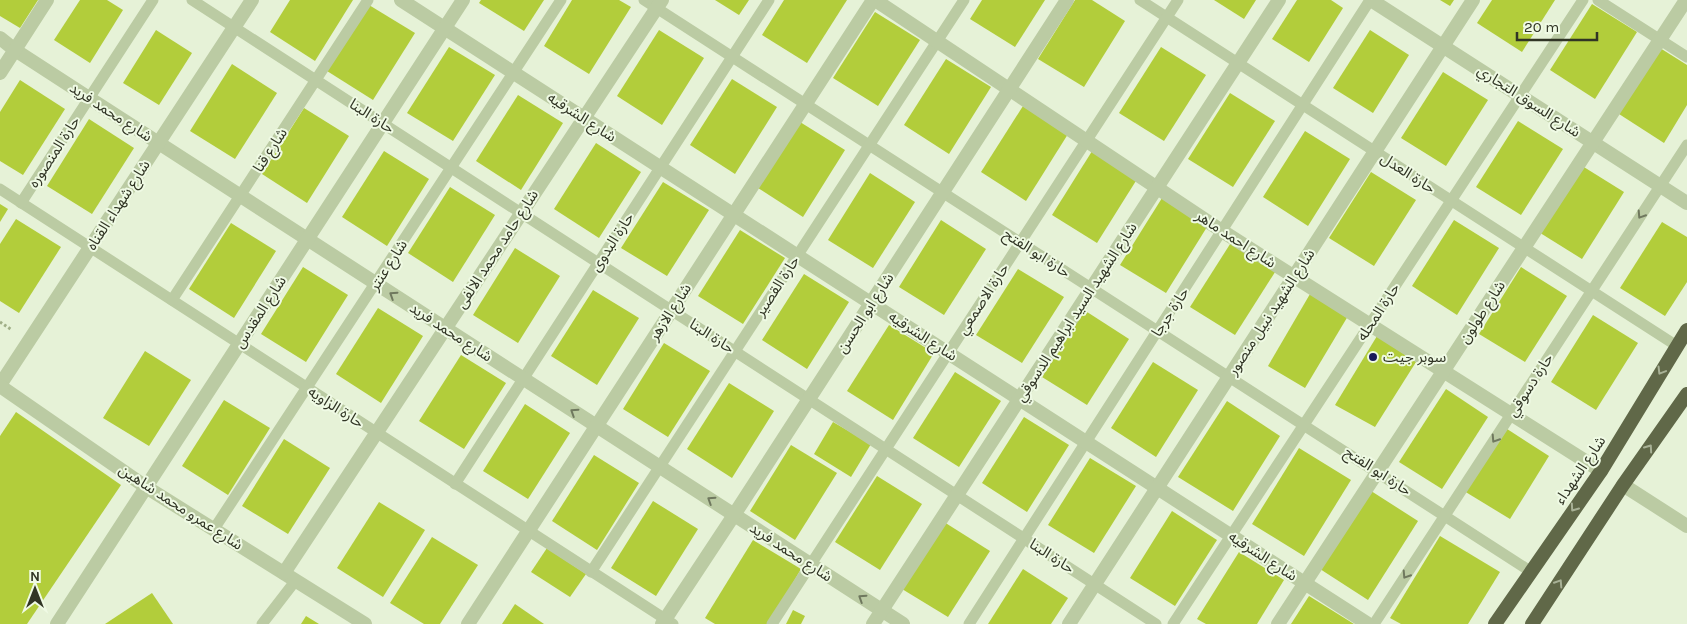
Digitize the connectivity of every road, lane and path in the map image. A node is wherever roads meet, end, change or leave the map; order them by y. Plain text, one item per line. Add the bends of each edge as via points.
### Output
1 (47, 0) edge
2 (154, 0) edge
3 (192, 0) edge
4 (252, 0) edge
5 (368, 0) edge
6 (401, 0) edge
7 (462, 0) edge
8 (561, 0) edge
9 (644, 0) edge
10 (769, 0) edge
11 (874, 0) edge
12 (964, 0) edge
13 (1067, 0) edge
14 (1140, 0) edge
15 (1178, 0) edge
16 (1279, 0) edge
17 (1370, 0) edge
18 (1473, 0) edge
19 (1583, 0) edge
20 (1598, 0) edge
21 (1686, 0) edge
22 (659, 4) edge
23 (1167, 17) junction
24 (234, 27) junction
25 (444, 28) junction
26 (0, 38) edge
27 (1660, 40) junction
28 (937, 41) junction
29 (1443, 46) junction
30 (15, 50) junction
31 (732, 57) junction
32 (1687, 57) edge
33 (1238, 63) junction
34 (514, 72) junction
35 (0, 73) edge
36 (316, 80) junction
37 (1009, 89) junction
38 (1520, 96) junction
39 (89, 98) junction
40 (806, 104) junction
41 (1303, 105) junction
42 (584, 118) junction
43 (382, 123) junction
44 (1087, 140) junction
45 (1593, 142) junction
46 (158, 143) junction
47 (869, 144) junction
48 (1687, 145) edge
49 (1375, 152) junction
50 (661, 167) junction
51 (451, 168) junction
52 (1660, 186) junction
53 (1157, 188) junction
54 (0, 189) edge
55 (943, 192) junction
56 (240, 196) junction
57 (1451, 201) junction
58 (21, 203) junction
59 (1687, 203) edge
60 (521, 213) junction
61 (734, 214) junction
62 (1222, 231) junction
63 (307, 239) junction
64 (1021, 242) junction
65 (90, 248) junction
66 (1524, 248) junction
67 (797, 255) junction
68 (598, 263) junction
69 (1294, 276) junction
70 (376, 283) junction
71 (1092, 288) junction
72 (1591, 292) junction
73 (172, 300) junction
74 (871, 303) junction
75 (671, 310) junction
76 (1370, 324) junction
77 (445, 328) junction
78 (1158, 330) junction
79 (1687, 330) edge
80 (239, 344) junction
81 (1677, 346) junction
82 (734, 351) junction
83 (948, 353) junction
84 (1443, 371) junction
85 (1229, 376) junction
86 (523, 379) junction
87 (0, 386) edge
88 (307, 388) junction
89 (1687, 394) edge
90 (809, 399) junction
91 (1020, 399) junction
92 (1511, 414) junction
93 (1304, 424) junction
94 (596, 426) junction
95 (376, 433) junction
96 (1086, 442) junction
97 (886, 449) junction
98 (659, 466) junction
99 (1378, 471) junction
100 (1601, 471) junction
101 (455, 484) junction
102 (1624, 486) junction
103 (146, 487) junction
104 (1157, 488) junction
105 (957, 495) junction
106 (734, 515) junction
107 (1445, 515) junction
108 (1687, 526) edge
109 (214, 529) junction
110 (528, 531) junction
111 (1231, 536) junction
112 (1024, 538) junction
113 (811, 565) junction
114 (1530, 571) junction
115 (590, 572) junction
116 (284, 573) junction
117 (296, 580) junction
118 (1305, 583) junction
119 (1095, 584) junction
120 (882, 611) junction
121 (666, 622) edge
122 (57, 624) edge
123 (262, 624) edge
124 (365, 624) edge
125 (468, 624) edge
126 (772, 624) edge
127 (873, 624) edge
128 (903, 624) edge
129 (969, 624) edge
130 (1069, 624) edge
131 (1156, 624) edge
132 (1173, 624) edge
133 (1278, 624) edge
134 (1368, 624) edge
135 (1374, 624) edge
136 (1495, 624) edge
137 (1532, 624) edge

1 - 30 street
2 - 39 lane, حارة المنصوره
3 - 24 lane, حارة البنا
4 - 24 street, شارع شهداء القناه
5 - 36 lane, شارع قنا
6 - 25 street, شارع الشرقيه
7 - 25 street, شارع المقدس
8 - 34 lane, شارع عنتر
9 - 22 lane, حارة ابو الفتح
10 - 31 lane, حارة البدوى
11 - 28 street, شارع احمد ماهر
11 - 40 street, شارع الازهر
12 - 28 lane, حارة القصير
13 - 37 street, شارع ابو الحسن
14 - 23 lane, حارة العدل
15 - 23 lane, حارة الاصمعي
16 - 33 street, شارع الشهيد السيد ابراهيم الدسوقي
17 - 29 street, شارع السوق التجاري
17 - 41 lane, حارة جرجا
18 - 29 street, شارع الشهيد نبيل منصور
19 - 38 lane, حارة المحله
20 - 27 lane
21 - 27 street, شارع طولون
22 - 31 lane, حارة ابو الفتح
22 - 42 street, شارع حامد محمد الالفى
23 - 33 lane, حارة العدل
23 - 44 lane, حارة الاصمعي
24 - 36 lane, حارة البنا
24 - 46 street, شارع شهداء القناه
25 - 34 street, شارع الشرقيه
25 - 43 street, شارع المقدس
26 - 30 street, شارع محمد فريد
27 - 32 lane
27 - 45 street, شارع طولون
28 - 37 street, شارع احمد ماهر
28 - 47 lane, حارة القصير
29 - 38 street, شارع السوق التجاري
29 - 49 street, شارع الشهيد نبيل منصور
30 - 35 street
30 - 39 street, شارع محمد فريد
31 - 40 lane, حارة ابو الفتح
31 - 50 lane, حارة البدوى
33 - 41 lane, حارة العدل
33 - 53 street, شارع الشهيد السيد ابراهيم الدسوقي
34 - 42 street, شارع الشرقيه
34 - 51 lane, شارع عنتر
36 - 43 lane, حارة البنا
36 - 56 lane, شارع قنا
37 - 44 street, شارع احمد ماهر
37 - 55 street, شارع ابو الحسن
38 - 45 street, شارع السوق التجاري
38 - 57 lane, حارة المحله
39 - 46 street, شارع محمد فريد
39 - 58 lane, حارة المنصوره
40 - 47 lane, حارة ابو الفتح
40 - 61 street, شارع الازهر
41 - 49 lane, حارة العدل
41 - 62 lane, حارة جرجا
42 - 50 street, شارع الشرقيه
42 - 60 street, شارع حامد محمد الالفى
43 - 51 lane, حارة البنا
43 - 63 street, شارع المقدس
44 - 53 street, شارع احمد ماهر
44 - 64 lane, حارة الاصمعي
45 - 52 street, شارع السوق التجاري
45 - 66 street, شارع طولون
46 - 56 street, شارع محمد فريد
46 - 65 street, شارع شهداء القناه
47 - 55 lane, حارة ابو الفتح
47 - 67 lane, حارة القصير
48 - 52 lane, حارة دسوقي
49 - 57 lane, حارة العدل
49 - 69 street, شارع الشهيد نبيل منصور
50 - 61 street, شارع الشرقيه
50 - 68 lane, حارة البدوى
51 - 60 lane, حارة البنا
51 - 70 lane, شارع عنتر
52 - 59 street, شارع السوق التجاري
52 -> 72 lane, حارة دسوقي
53 - 62 street, شارع احمد ماهر
53 - 71 street, شارع الشهيد السيد ابراهيم الدسوقي
54 - 58 lane, حارة الزاويه
55 - 64 lane, حارة ابو الفتح
55 - 74 street, شارع ابو الحسن
56 - 63 street, شارع محمد فريد
56 - 73 lane, شارع قنا
57 - 66 lane, حارة العدل
57 - 76 lane, حارة المحله
58 - 65 lane, حارة الزاويه
60 - 68 lane, حارة البنا
60 - 77 street, شارع حامد محمد الالفى
61 - 67 street, شارع الشرقيه
61 - 75 street, شارع الازهر
62 - 69 street, شارع احمد ماهر
62 - 78 lane, حارة جرجا
63 - 70 street, شارع محمد فريد
63 - 80 street, شارع المقدس
64 - 71 lane, حارة ابو الفتح
64 - 83 lane, حارة الاصمعي
65 - 73 lane, حارة الزاويه
65 - 87 street, شارع شهداء القناه
66 - 72 lane, حارة العدل
66 - 84 street, شارع طولون
67 - 74 street, شارع الشرقيه
67 - 82 lane, حارة القصير
68 - 75 lane, حارة البنا
68 - 86 lane, حارة البدوى
69 - 76 street, شارع احمد ماهر
69 - 85 street, شارع الشهيد نبيل منصور
77 -> 70 street, شارع محمد فريد
70 - 88 lane, شارع عنتر
71 - 78 lane, حارة ابو الفتح
71 - 91 street, شارع الشهيد السيد ابراهيم الدسوقي
72 - 81 lane, حارة العدل
72 - 92 lane, حارة دسوقي
73 - 80 lane, حارة الزاويه
74 - 83 street, شارع الشرقيه
74 - 90 street, شارع ابو الحسن
75 - 82 lane, حارة البنا
75 - 94 street, شارع الازهر
76 - 84 street, شارع احمد ماهر
76 - 93 lane, حارة المحله
77 - 86 street, شارع محمد فريد
77 - 95 street, شارع حامد محمد الالفى
78 - 85 lane, حارة ابو الفتح
78 - 96 lane, حارة جرجا
79 - 81 highway, شارع الشهداء
80 - 88 lane, حارة الزاويه
80 - 103 street, شارع المقدس
81 -> 100 highway, شارع الشهداء
82 - 90 lane, حارة البنا
82 - 98 lane, حارة القصير
83 - 91 street, شارع الشرقيه
83 - 97 lane, حارة الاصمعي
84 - 92 street, شارع احمد ماهر
84 - 99 street, شارع طولون
85 - 93 lane, حارة ابو الفتح
85 - 104 street, شارع الشهيد نبيل منصور
94 -> 86 street, شارع محمد فريد
86 - 101 lane, حارة البدوى
87 - 103 street, شارع عمرو محمد شاهين
88 - 95 lane, حارة الزاويه
88 - 109 lane, شارع عنتر
102 -> 89 highway
90 - 97 lane, حارة البنا
90 - 106 street, شارع ابو الحسن
91 - 96 street, شارع الشرقيه
91 - 105 street, شارع الشهيد السيد ابراهيم الدسوقي
92 - 100 street, شارع احمد ماهر
92 -> 107 lane, حارة دسوقي
93 - 99 lane, حارة ابو الفتح
93 - 111 lane, حارة المحله
94 - 98 street, شارع محمد فريد
94 - 110 street, شارع الازهر
95 - 101 lane, حارة الزاويه
95 - 116 street, شارع حامد محمد الالفى
96 - 104 street, شارع الشرقيه
96 - 112 lane, حارة جرجا
97 - 105 lane, حارة البنا
97 - 113 lane, حارة الاصمعي
106 -> 98 street, شارع محمد فريد
98 - 115 lane, حارة القصير
99 - 107 lane, حارة ابو الفتح
99 - 118 street, شارع طولون
100 -> 114 highway, شارع الشهداء
101 - 110 lane, حارة الزاويه
102 - 108 street
137 -> 102 highway
103 - 109 street, شارع عمرو محمد شاهين
103 - 122 street, شارع المقدس
104 - 111 street, شارع الشرقيه
104 - 119 street, شارع الشهيد نبيل منصور
105 - 112 lane, حارة البنا
105 - 120 street, شارع الشهيد السيد ابراهيم الدسوقي
106 - 113 street, شارع محمد فريد
106 - 121 street, شارع ابو الحسن
107 - 114 lane, حارة ابو الفتح
107 -> 135 lane, حارة دسوقي
109 - 116 street, شارع عمرو محمد شاهين
110 - 115 lane, حارة الزاويه
110 - 125 street, شارع الازهر
111 - 118 street, شارع الشرقيه
111 - 132 lane, حارة المحله
112 - 119 lane, حارة البنا
112 - 129 lane, حارة جرجا
120 -> 113 street, شارع محمد فريد
113 - 126 lane, حارة الاصمعي
114 - 136 highway, شارع الشهداء
115 - 121 lane, حارة الزاويه
116 - 117 street, شارع عمرو محمد شاهين
117 - 123 lane
117 - 124 street, شارع عمرو محمد شاهين
118 - 133 street, شارع طولون
118 - 134 street, شارع الشرقيه
119 - 130 street, شارع الشهيد نبيل منصور
119 - 131 lane, حارة البنا
120 - 127 street, شارع الشهيد السيد ابراهيم الدسوقي
120 - 128 street, شارع محمد فريد

